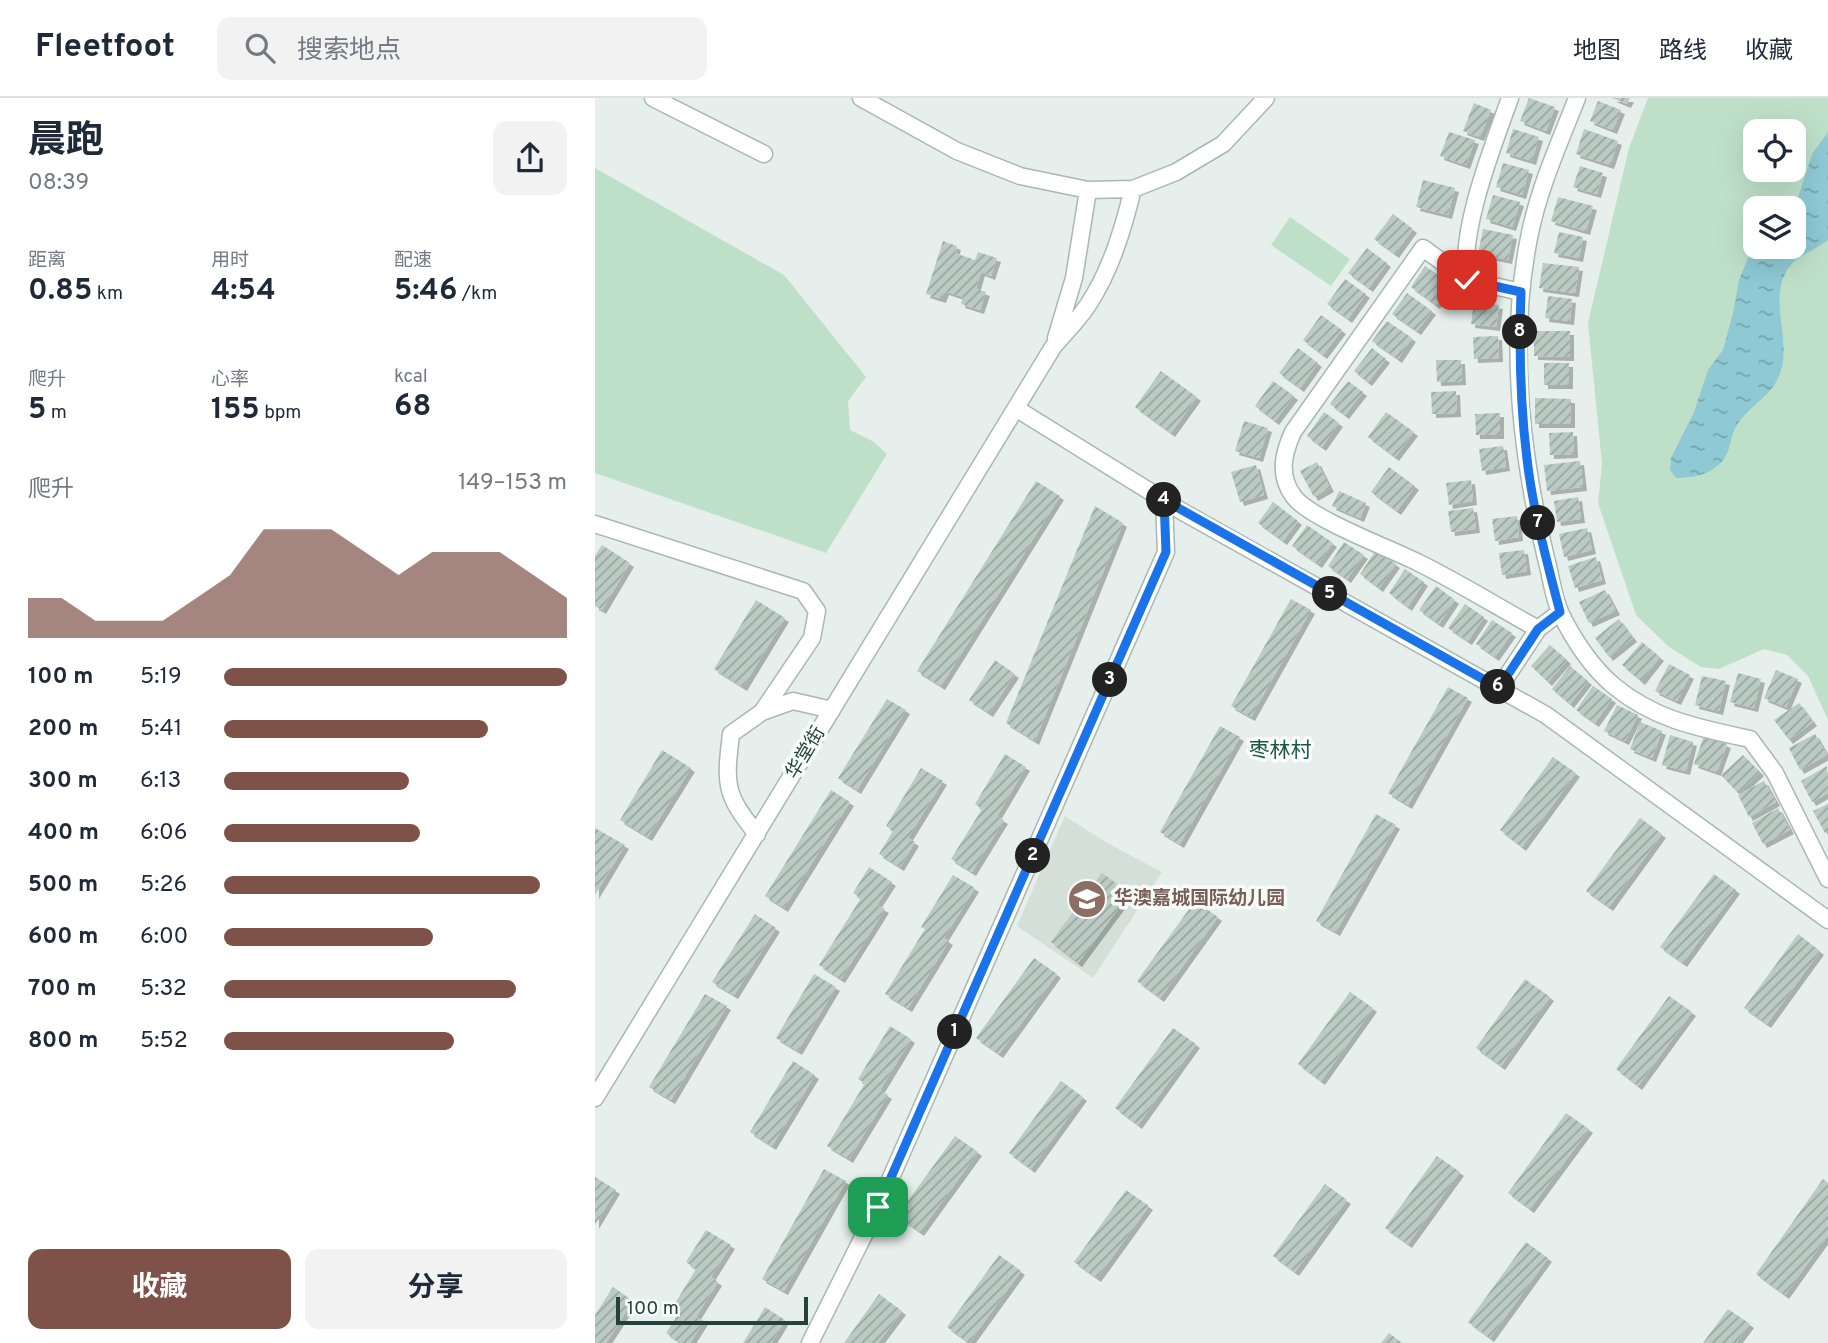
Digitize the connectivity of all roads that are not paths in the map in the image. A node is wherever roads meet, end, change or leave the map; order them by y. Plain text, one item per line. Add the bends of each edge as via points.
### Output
1 (653, 98) edge
2 (861, 98) edge
3 (1266, 98) edge
4 (1510, 98) edge
5 (1577, 98) edge
6 (764, 154) dead end
7 (1133, 189) junction
8 (1089, 190) junction
9 (1467, 280) junction
10 (1521, 292) junction
11 (1053, 347) junction
12 (1017, 409) junction
13 (1164, 500) junction
14 (595, 524) edge
15 (1560, 612) junction
16 (1538, 629) junction
17 (1499, 688) junction
18 (832, 710) junction
19 (762, 712) junction
20 (757, 834) junction
21 (1828, 879) edge
22 (1828, 920) edge
23 (595, 1098) edge
24 (810, 1343) edge

1 - 6 street
2 - 8 street via 957,151 1020,176
3 - 7 street via 1223,144 1176,172
4 - 9 street via 1483,176 1464,261
5 - 10 street via 1544,184 1529,236
7 - 8 street
7 - 11 street via 1121,236 1105,272 1088,305
8 - 11 street via 1074,278
9 - 10 street
9 - 16 street via 1423,248 1293,432 1284,453 1284,477 1294,497 1310,511 1419,563
10 - 15 street via 1519,363 1527,460
11 - 12 street, 华堂街
12 - 13 street
12 - 18 street, 华堂街
13 - 17 street
13 - 24 street via 1166,552 878,1207
14 - 19 street via 803,591 817,611 812,638
15 - 16 street
15 - 21 street via 1585,654 1612,685 1648,710 1688,726 1750,739 1775,773
16 - 17 street
17 - 22 street via 1546,715
18 - 19 street via 793,701
18 - 20 street, 华堂街
19 - 20 street via 731,734 726,776 736,808
20 - 23 street, 华堂街

